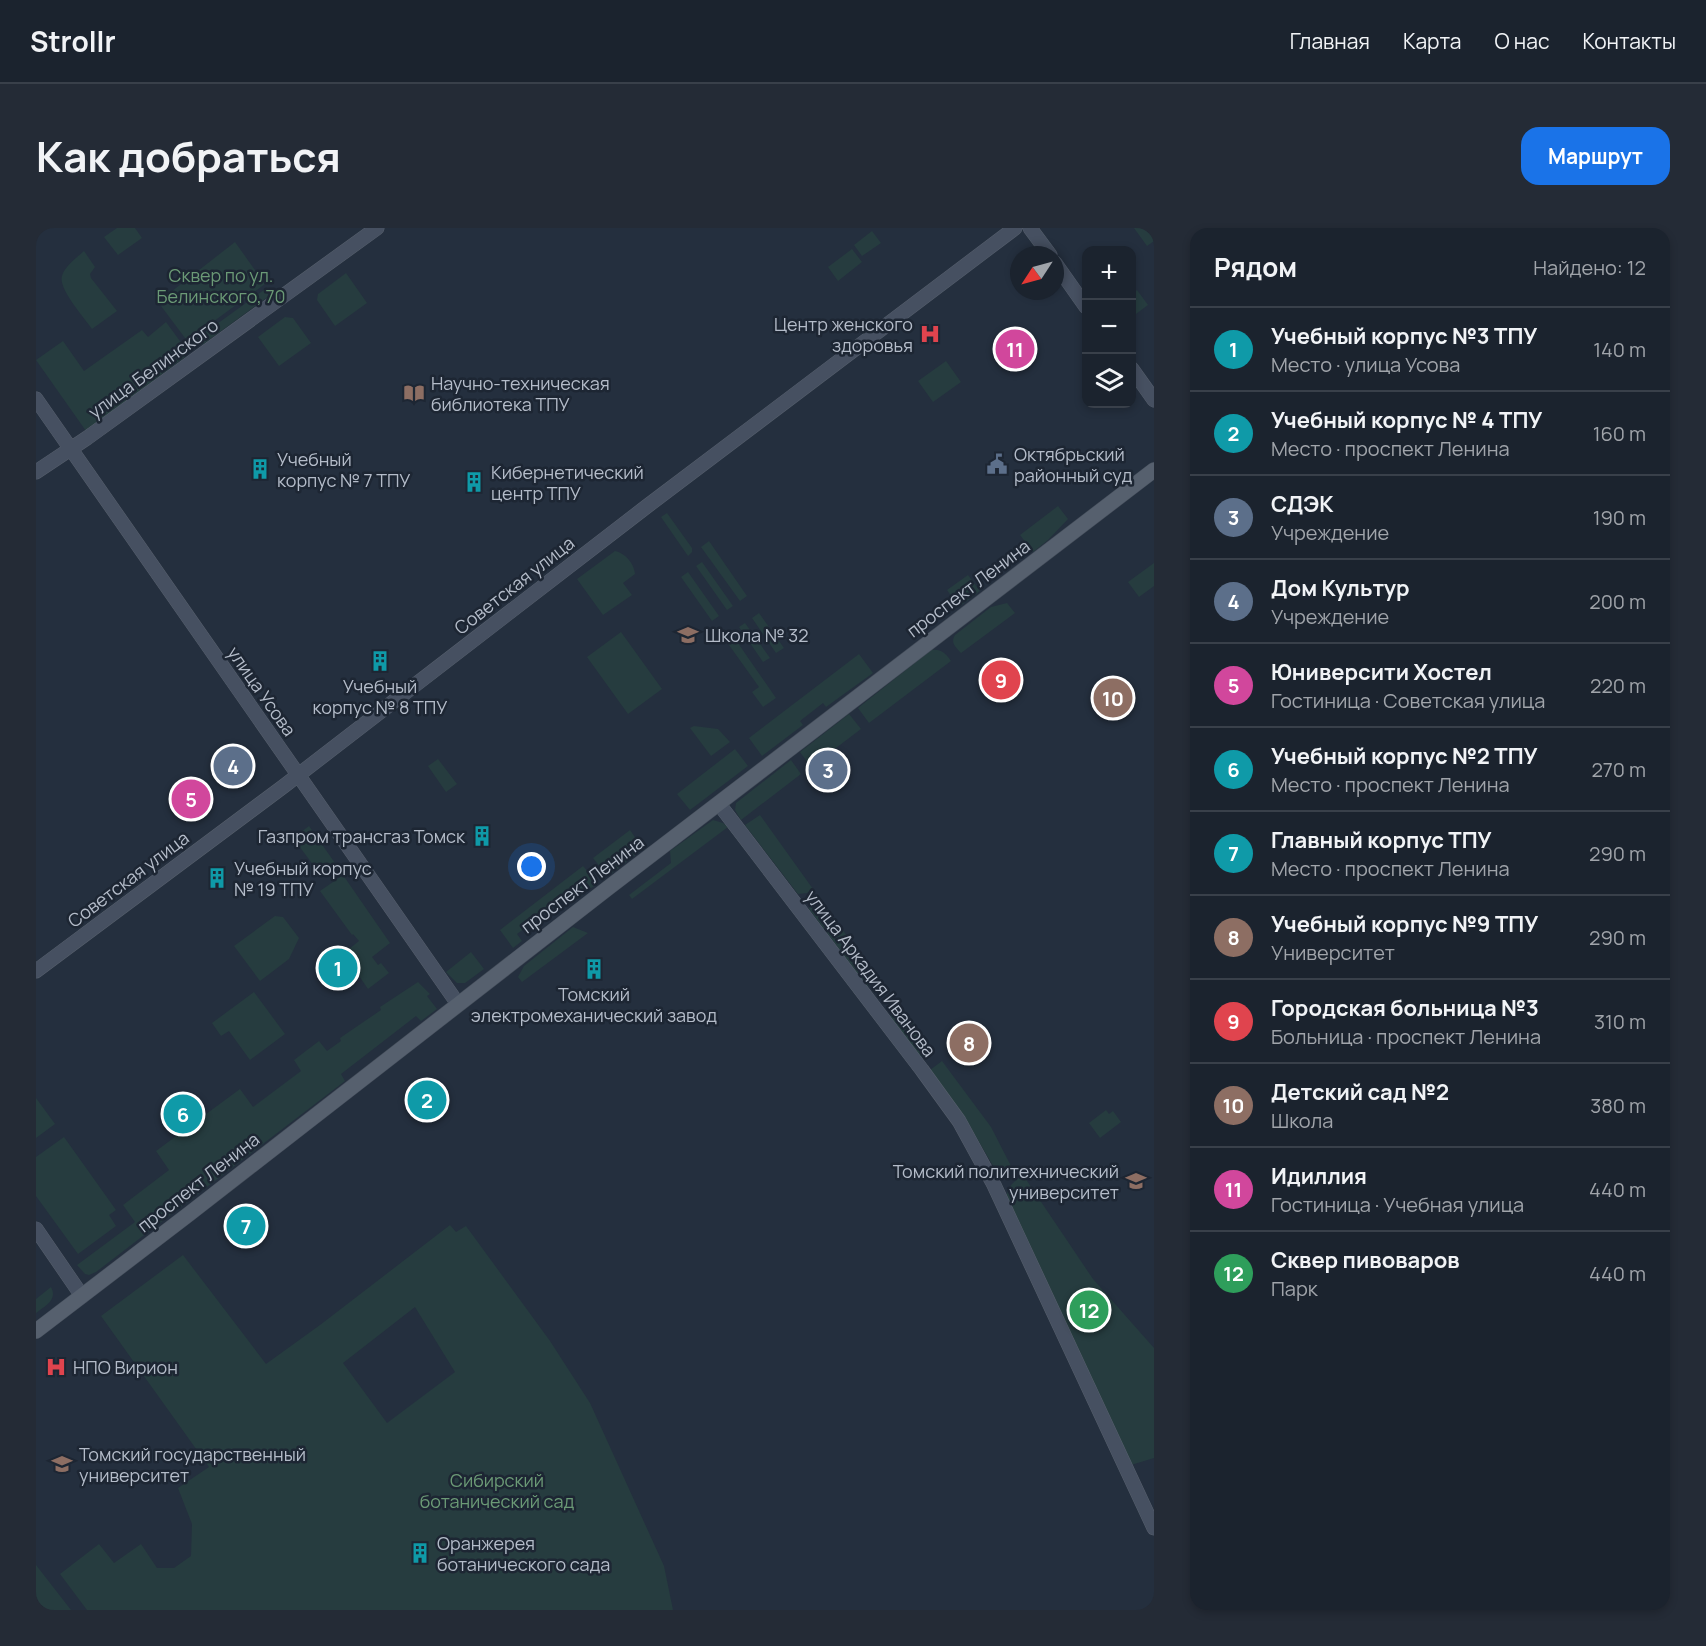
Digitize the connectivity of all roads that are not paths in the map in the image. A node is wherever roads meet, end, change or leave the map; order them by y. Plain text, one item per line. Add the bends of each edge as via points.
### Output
1 (377, 228) edge
2 (1015, 228) edge
3 (1030, 228) edge
4 (1043, 246) edge
5 (1064, 275) edge
6 (1082, 301) edge
7 (1136, 376) edge
8 (36, 399) edge
9 (1154, 400) edge
10 (70, 449) junction
11 (1154, 470) edge
12 (36, 472) edge
13 (298, 775) junction
14 (719, 804) junction
15 (36, 971) edge
16 (458, 1004) junction
17 (36, 1229) edge
18 (82, 1296) junction
19 (36, 1331) edge
20 (1154, 1528) edge

1 - 10 street, улица Белинского
2 - 13 street, Советская улица
3 - 4 street
5 - 6 street
7 - 9 street
8 - 10 street, улица Усова
10 - 12 street, улица Белинского
10 - 13 street, улица Усова
11 - 14 main road, проспект Ленина
13 - 15 street, Советская улица
13 - 16 street, улица Усова
14 - 16 main road, проспект Ленина
14 - 20 street, улица Аркадия Иванова via 959,1121 994,1185
16 - 18 main road, проспект Ленина
17 - 18 street
18 - 19 main road, проспект Ленина

